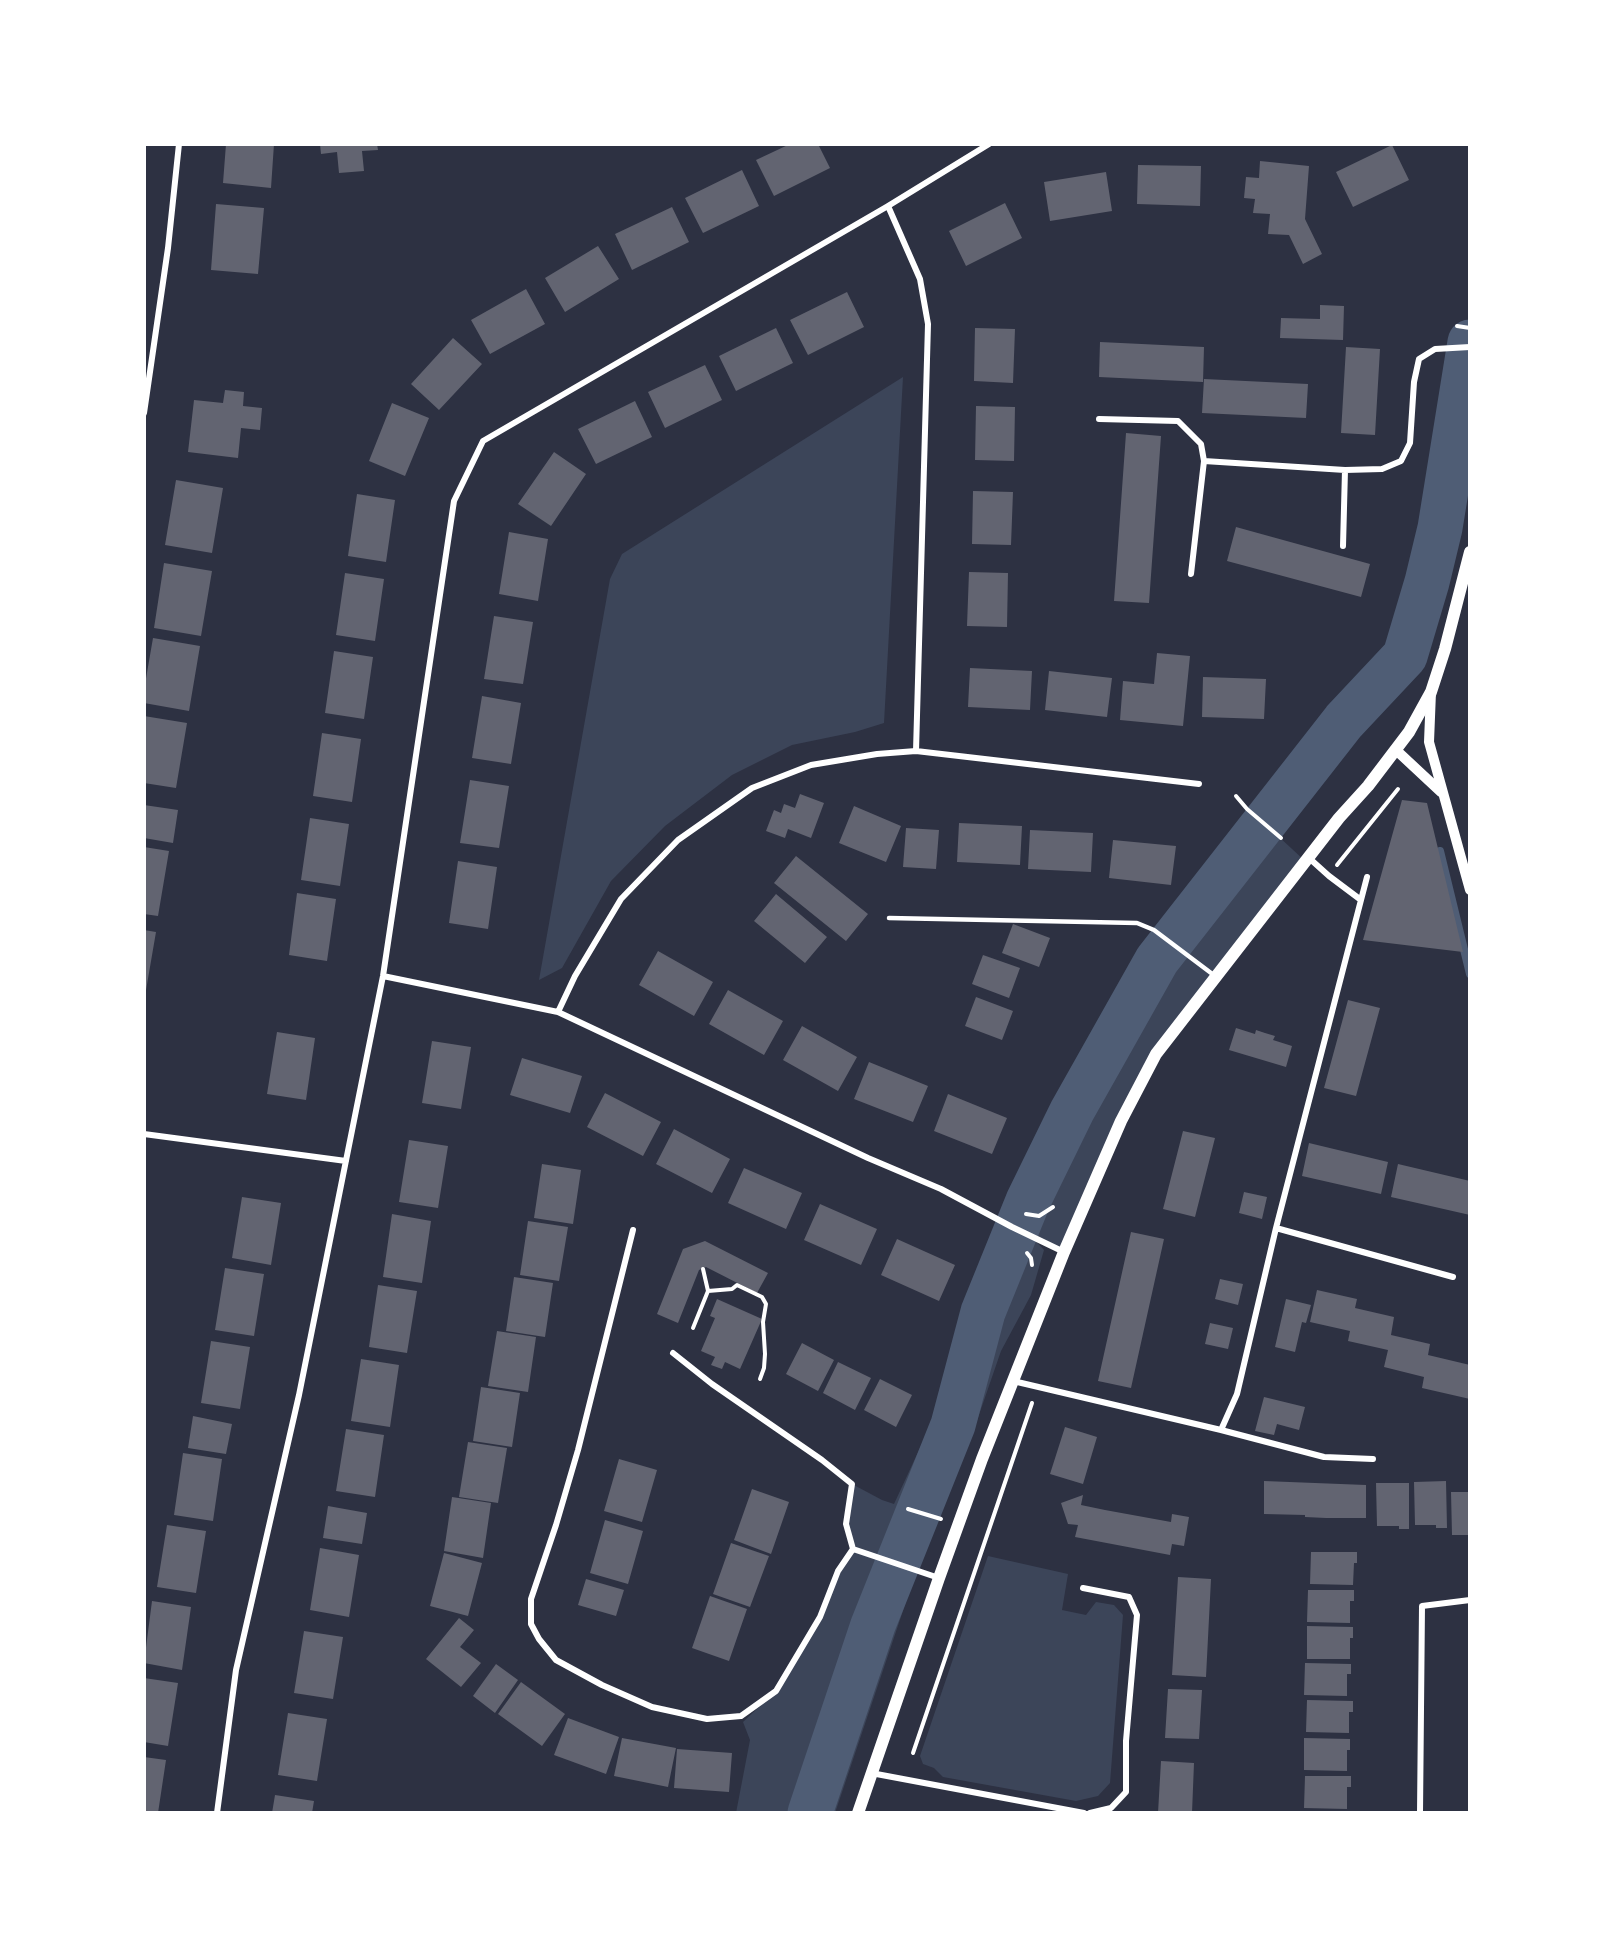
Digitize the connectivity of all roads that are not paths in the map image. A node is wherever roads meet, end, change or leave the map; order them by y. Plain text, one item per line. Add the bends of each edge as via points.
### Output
1 (179, 144) edge
2 (989, 144) edge
3 (888, 206) junction
4 (1470, 347) edge
5 (144, 413) edge
6 (1099, 419) dead end
7 (1204, 461) junction
8 (1345, 470) junction
9 (1343, 546) dead end
10 (1470, 552) edge
11 (1191, 574) dead end
12 (1431, 692) junction
13 (1396, 750) junction
14 (916, 751) junction
15 (1198, 784) dead end
16 (1442, 792) junction
17 (1309, 858) junction
18 (1367, 877) dead end
19 (1470, 890) edge
20 (1361, 900) junction
21 (889, 918) dead end
22 (383, 976) junction
23 (1215, 976) junction
24 (558, 1012) junction
25 (144, 1134) edge
26 (346, 1161) junction
27 (1276, 1228) junction
28 (633, 1230) dead end
29 (1064, 1252) junction
30 (1453, 1277) dead end
31 (673, 1353) dead end
32 (1013, 1381) junction
33 (1221, 1430) junction
34 (1373, 1459) dead end
35 (854, 1549) junction
36 (939, 1578) junction
37 (1083, 1588) dead end
38 (1470, 1600) edge
39 (871, 1773) junction
40 (217, 1813) edge
41 (858, 1813) edge
42 (1084, 1813) edge
43 (1090, 1813) edge
44 (1420, 1813) edge

1 - 5 street
2 - 3 street
3 - 14 street via 920,279 928,324
3 - 22 street via 483,441 454,501
4 - 8 street via 1435,349 1419,359 1410,443 1401,461 1382,469
6 - 7 street via 1178,421 1201,444
7 - 8 street
7 - 11 street
8 - 9 street
10 - 12 main road
12 - 13 main road
12 - 16 street via 1429,742
13 - 16 street
13 - 17 main road
14 - 15 street
14 - 24 street via 811,765 752,788 678,840 621,899
16 - 19 street
17 - 20 street
17 - 23 main road
18 - 20 street
20 - 27 street
21 - 23 lane via 1137,923 1154,930
22 - 24 street
22 - 26 street
23 - 29 main road via 1156,1054 1121,1121
24 - 29 street via 941,1189
25 - 26 street
26 - 40 street via 299,1395 236,1670
27 - 30 street
27 - 33 street via 1237,1394
28 - 35 street via 578,1450 531,1599 531,1624 539,1639 556,1660 652,1707 707,1719 741,1716 776,1691 820,1617 838,1571
29 - 32 main road
31 - 35 street via 852,1484 846,1524
32 - 33 street
32 - 36 main road
33 - 34 street via 1324,1456
35 - 36 street
36 - 39 main road
37 - 43 street via 1129,1597 1137,1615 1126,1741 1126,1792 1111,1808
38 - 44 street via 1422,1606
39 - 41 main road
39 - 42 street

